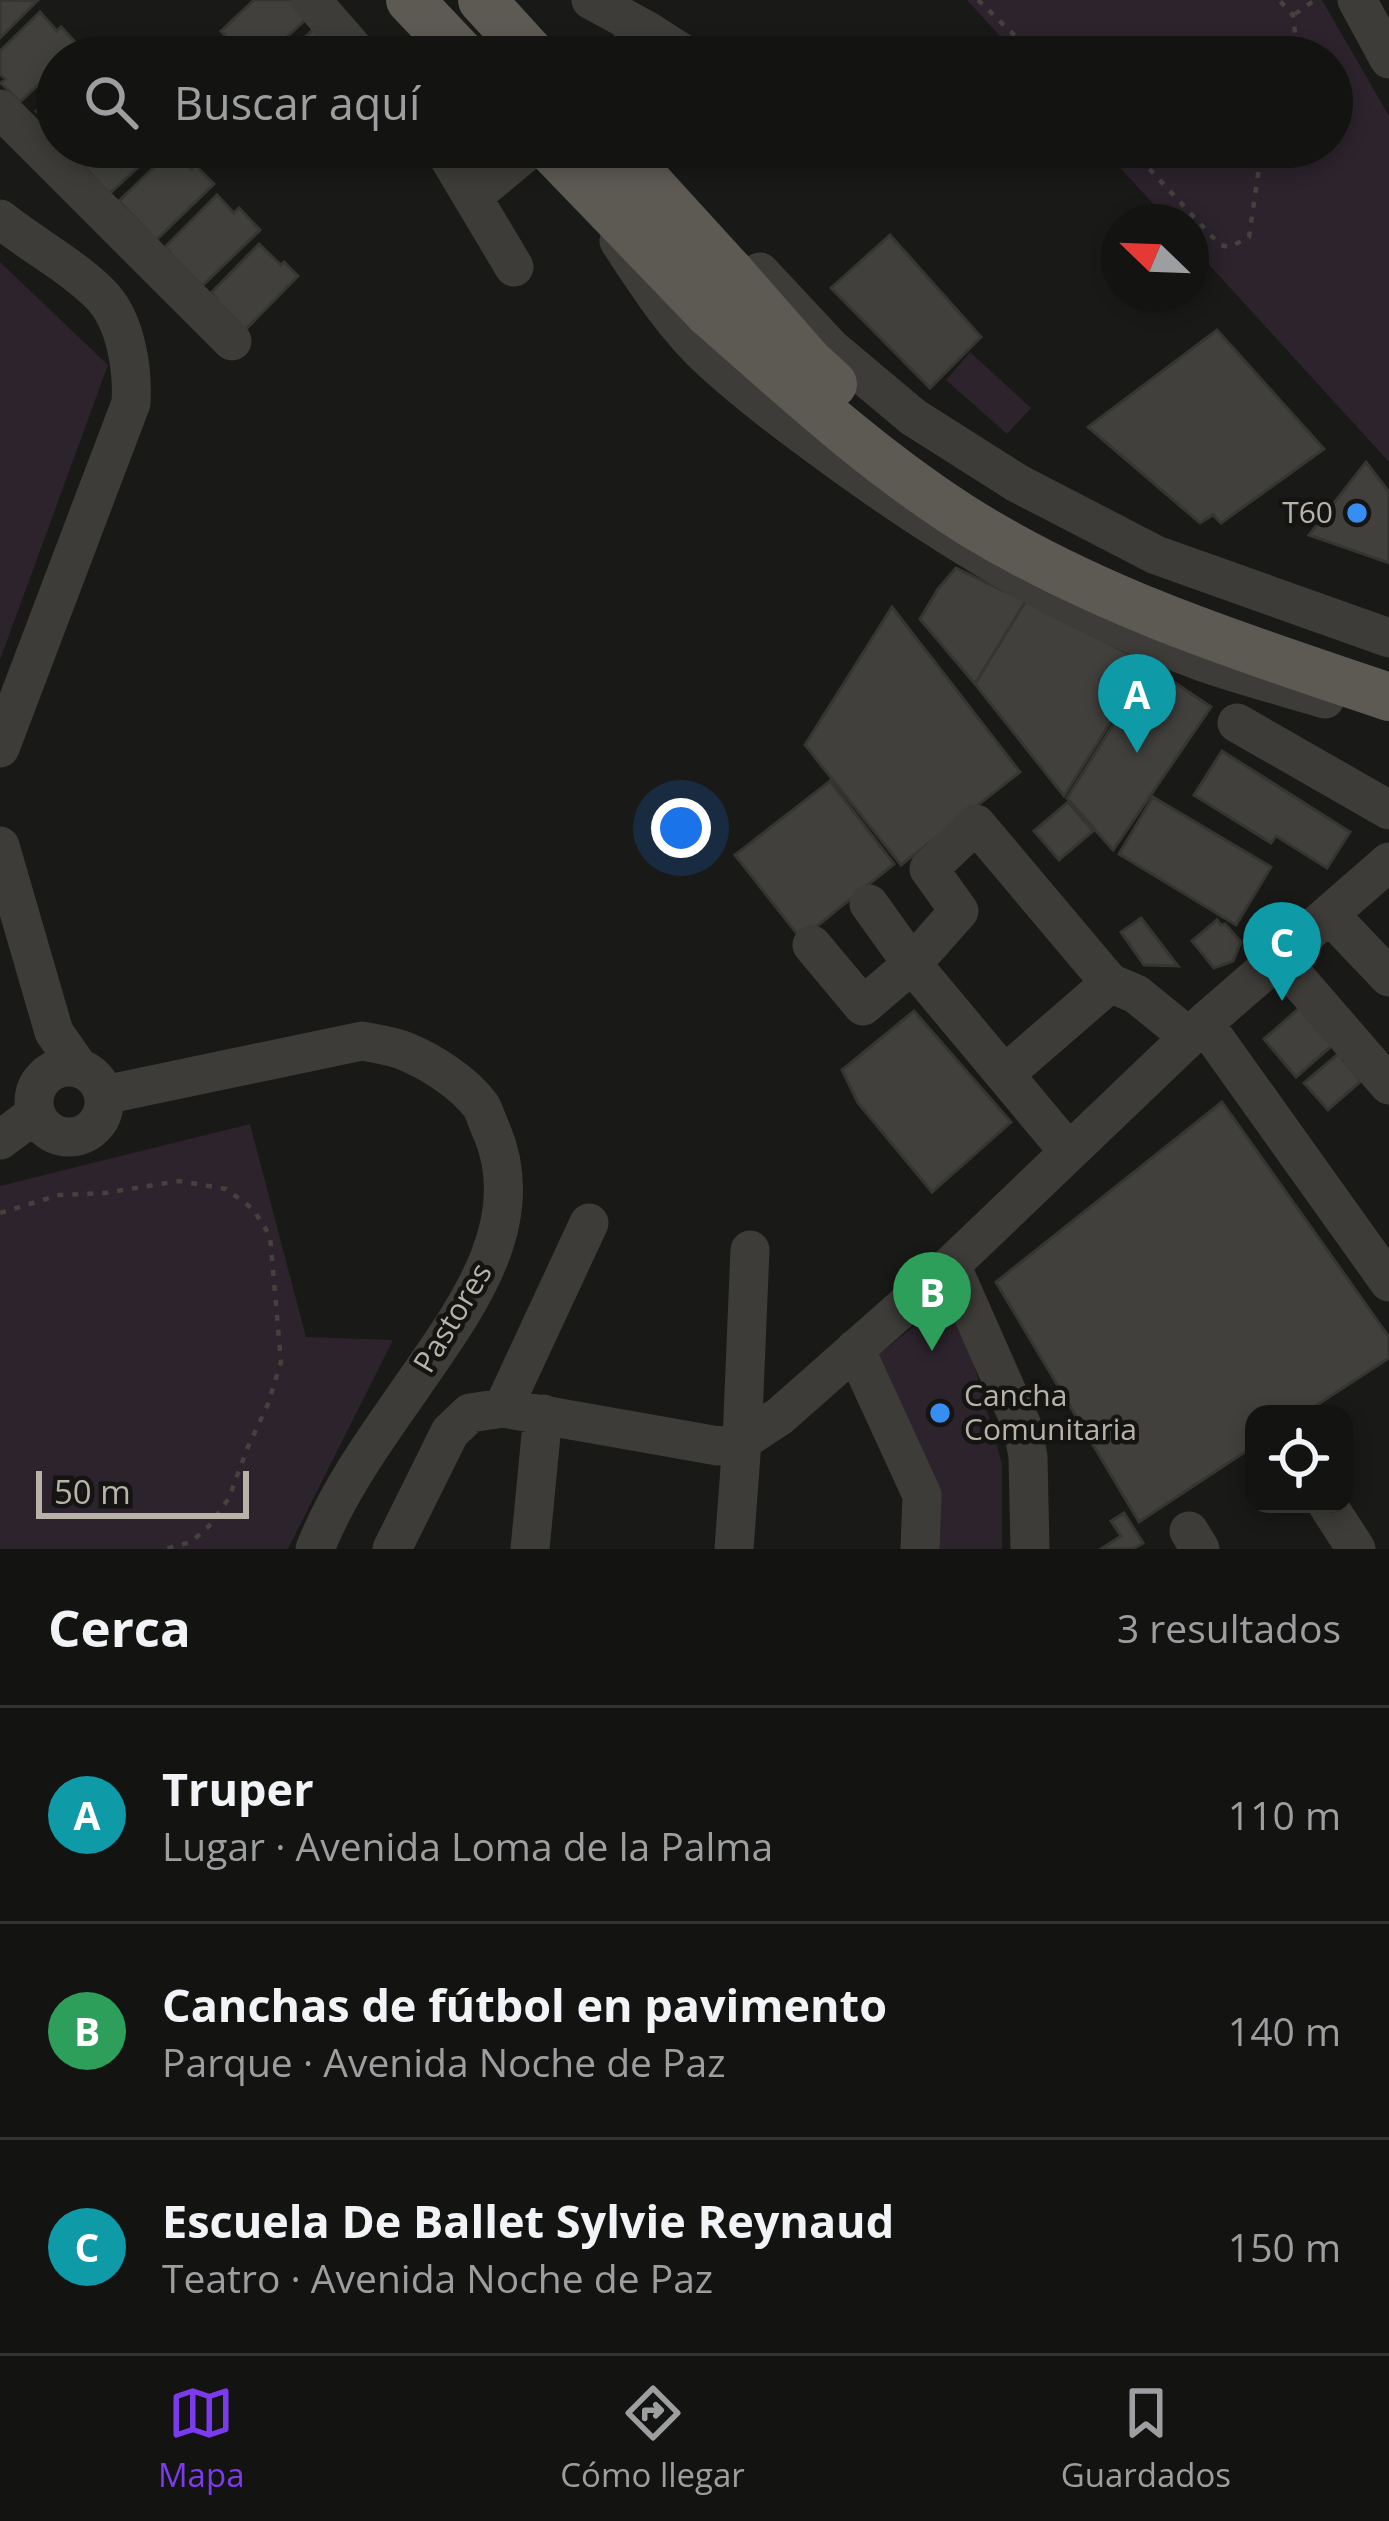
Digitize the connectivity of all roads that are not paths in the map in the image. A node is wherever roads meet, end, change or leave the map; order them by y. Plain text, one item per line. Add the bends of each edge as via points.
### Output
1 (311, 0) edge
2 (410, 0) edge
3 (484, 0) edge
4 (591, 0) edge
5 (1357, 0) edge
6 (343, 36) edge
7 (444, 36) edge
8 (516, 36) edge
9 (531, 36) edge
10 (626, 36) edge
11 (1389, 59) edge
12 (0, 109) edge
13 (36, 145) edge
14 (59, 168) edge
15 (458, 168) edge
16 (506, 168) edge
17 (568, 168) edge
18 (570, 168) edge
19 (631, 168) edge
20 (663, 168) edge
21 (472, 196) junction
22 (0, 219) edge
23 (514, 267) dead end
24 (720, 293) junction
25 (232, 340) dead end
26 (1235, 584) junction
27 (1389, 638) edge
28 (1204, 663) junction
29 (1389, 666) edge
30 (1389, 697) edge
31 (1389, 718) edge
32 (1237, 722) dead end
33 (0, 748) edge
34 (1383, 795) edge
35 (0, 846) edge
36 (1389, 862) edge
37 (869, 904) dead end
38 (1329, 914) junction
39 (812, 945) dead end
40 (1279, 958) junction
41 (912, 964) junction
42 (1389, 977) edge
43 (1110, 983) junction
44 (1196, 1030) junction
45 (1005, 1074) junction
46 (78, 1078) junction
47 (1389, 1085) edge
48 (35, 1114) junction
49 (0, 1140) edge
50 (1069, 1152) junction
51 (589, 1223) dead end
52 (750, 1250) dead end
53 (951, 1265) junction
54 (1389, 1282) edge
55 (855, 1349) junction
56 (503, 1408) junction
57 (543, 1414) junction
58 (742, 1441) junction
59 (1333, 1513) edge
60 (315, 1549) edge
61 (392, 1549) edge
62 (530, 1549) edge
63 (734, 1549) edge
64 (920, 1549) edge
65 (1030, 1549) edge
66 (1356, 1549) edge

1 - 6 street
2 - 7 main road
3 - 8 main road
3 - 9 street
4 - 10 street
5 - 11 street
12 - 13 street
14 - 25 street
15 - 21 street
16 - 21 street
17 - 28 street via 655,296 712,361 805,437 919,520 1031,586
18 - 24 main road
19 - 24 main road
20 - 26 street via 832,349 913,416 1017,483 1156,555
21 - 23 street
22 - 33 street via 104,297 133,370 131,403
24 - 29 main road, bridge via 868,415 1058,540 1200,603
24 - 30 main road, bridge via 825,415 902,477 1008,544 1118,601
26 - 27 street
26 - 28 street via 1236,622
28 - 31 street
32 - 34 street
35 - 46 street via 54,1032
36 - 38 street
37 - 41 street
38 - 40 street
38 - 42 street
39 - 41 street via 862,1006
40 - 44 street
40 - 47 street
41 - 43 street via 959,910 929,868 976,824
41 - 45 street
43 - 44 street
43 - 45 street
44 - 50 street
44 - 54 street
45 - 50 street
46 - 48 street via 38,1084
46 - 48 street via 102,1116 88,1132 68,1138 48,1131
46 - 60 street, Pastores via 362,1042 405,1050 481,1107 502,1169 492,1252
48 - 49 street
50 - 53 street
51 - 56 street
52 - 58 street
53 - 55 street
53 - 65 street via 1023,1428
55 - 58 street
55 - 64 street via 922,1495
56 - 57 street
56 - 61 street via 470,1414 450,1432
57 - 58 street via 718,1446
57 - 62 street
58 - 63 street
59 - 66 street

